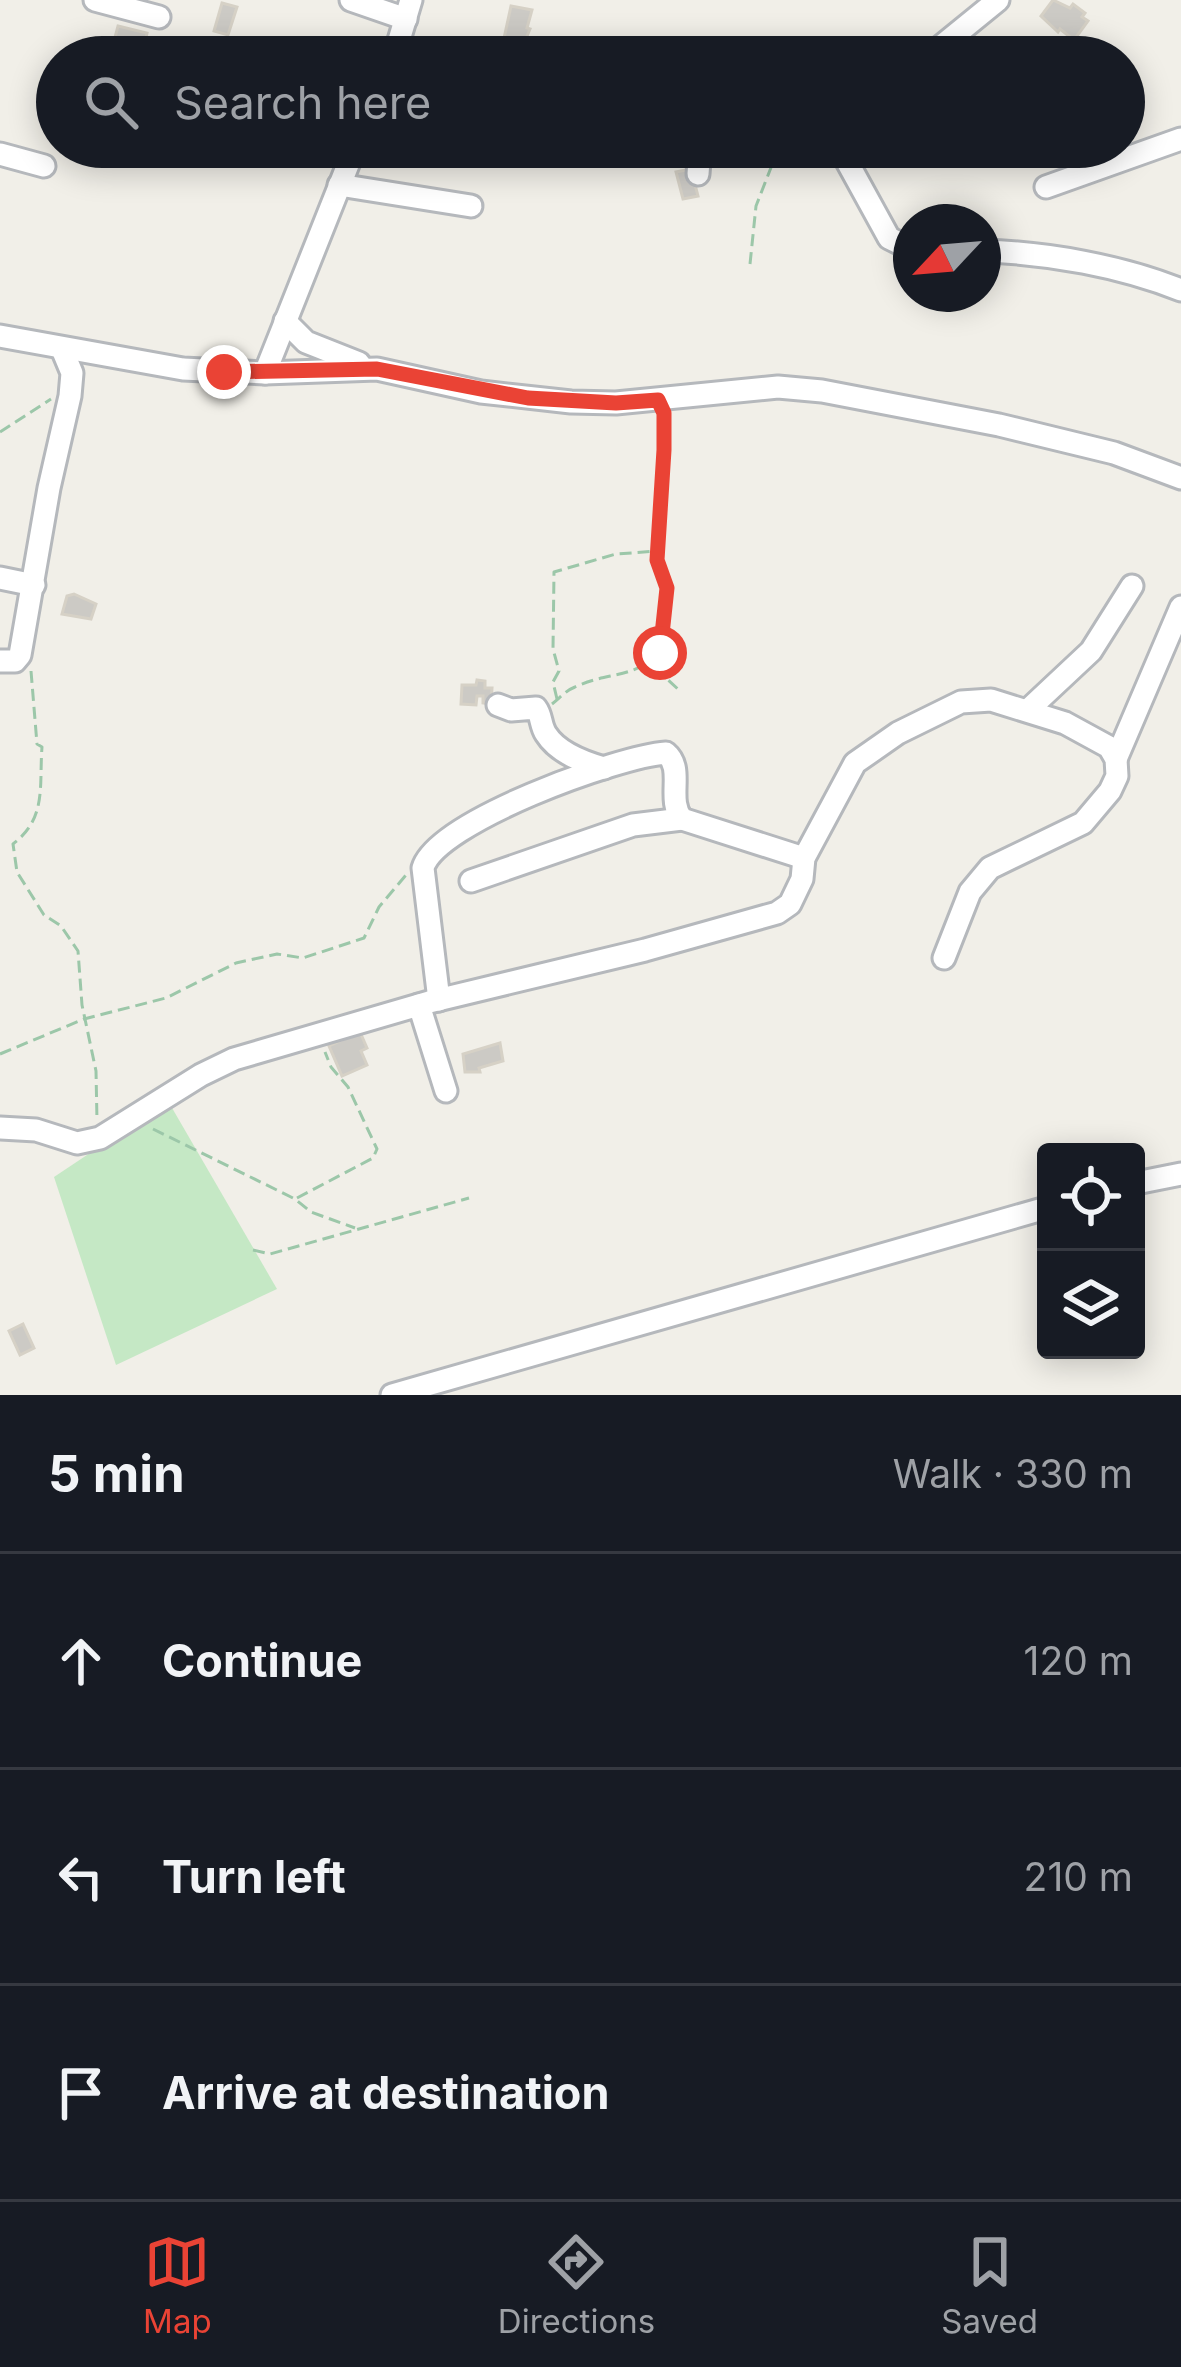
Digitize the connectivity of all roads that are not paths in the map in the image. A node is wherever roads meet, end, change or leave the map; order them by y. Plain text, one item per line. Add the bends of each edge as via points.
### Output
1 (95, 0) edge
2 (350, 0) edge
3 (998, 0) edge
4 (408, 9) edge
5 (159, 17) dead end
6 (954, 36) edge
7 (1181, 139) edge
8 (1145, 152) edge
9 (0, 154) edge
10 (36, 164) edge
11 (347, 168) edge
12 (698, 168) edge
13 (850, 168) edge
14 (1101, 168) edge
15 (698, 174) dead end
16 (339, 185) junction
17 (1046, 188) dead end
18 (471, 206) dead end
19 (893, 240) edge
20 (1001, 253) edge
21 (1181, 290) edge
22 (285, 321) junction
23 (0, 336) edge
24 (62, 349) junction
25 (377, 369) junction
26 (265, 373) junction
27 (1180, 474) edge
28 (0, 578) edge
29 (34, 585) junction
30 (1132, 586) dead end
31 (1181, 608) edge
32 (10, 658) edge
33 (498, 705) dead end
34 (1028, 710) junction
35 (1116, 759) junction
36 (605, 769) junction
37 (682, 819) junction
38 (804, 858) junction
39 (470, 881) dead end
40 (944, 958) dead end
41 (429, 1002) junction
42 (446, 1090) dead end
43 (0, 1128) edge
44 (1181, 1174) edge
45 (1145, 1181) edge
46 (1037, 1211) edge
47 (392, 1395) edge

1 - 5 street
2 - 4 street
3 - 6 street
7 - 8 street
9 - 10 street
11 - 16 street
12 - 15 street
13 - 19 street
14 - 17 street
16 - 18 street
16 - 22 street
20 - 21 street via 1149,277
22 - 25 street via 306,342
22 - 26 street
23 - 24 street
24 - 26 street
24 - 29 street via 70,396
25 - 26 street
25 - 27 street via 528,398 616,403 778,387 822,391 1022,430
28 - 29 street
29 - 32 street
30 - 34 street via 1091,651
31 - 35 street
33 - 36 street via 549,706 547,736 577,760
34 - 35 street via 1109,747
34 - 38 street via 961,702 898,733 855,763
35 - 40 street via 1110,791 1083,823 990,868 970,892
36 - 37 street via 673,757
36 - 41 street via 537,791 426,858
37 - 38 street
37 - 39 street via 633,825
38 - 41 street via 790,904 760,920
41 - 42 street
41 - 43 street via 234,1059 100,1138 77,1143
44 - 45 street
46 - 47 street

